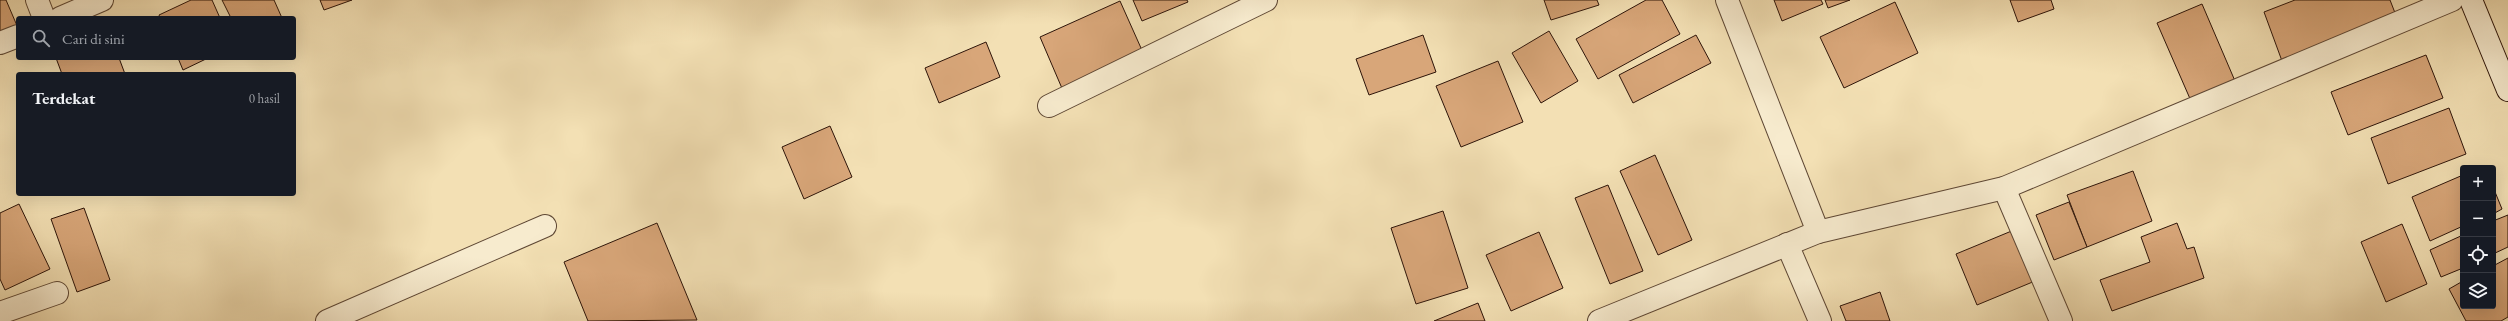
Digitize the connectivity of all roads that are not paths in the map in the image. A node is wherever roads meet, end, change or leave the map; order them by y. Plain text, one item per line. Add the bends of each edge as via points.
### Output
1 (37, 0) edge
2 (102, 0) edge
3 (1266, 0) edge
4 (1727, 0) edge
5 (2452, 0) edge
6 (2470, 0) edge
7 (43, 16) edge
8 (65, 16) edge
9 (16, 37) edge
10 (0, 43) edge
11 (2506, 78) edge
12 (1049, 106) dead end
13 (2004, 188) junction
14 (545, 226) dead end
15 (1818, 232) junction
16 (1787, 244) junction
17 (57, 293) dead end
18 (0, 314) edge
19 (327, 321) edge
20 (1599, 321) edge
21 (1820, 321) edge
22 (2061, 321) edge

1 - 7 street
2 - 8 street
3 - 12 street
4 - 15 street
5 - 13 street
6 - 11 street
9 - 10 street
13 - 15 street
13 - 22 street
14 - 19 street
15 - 16 street
16 - 20 street
16 - 21 street
17 - 18 street

